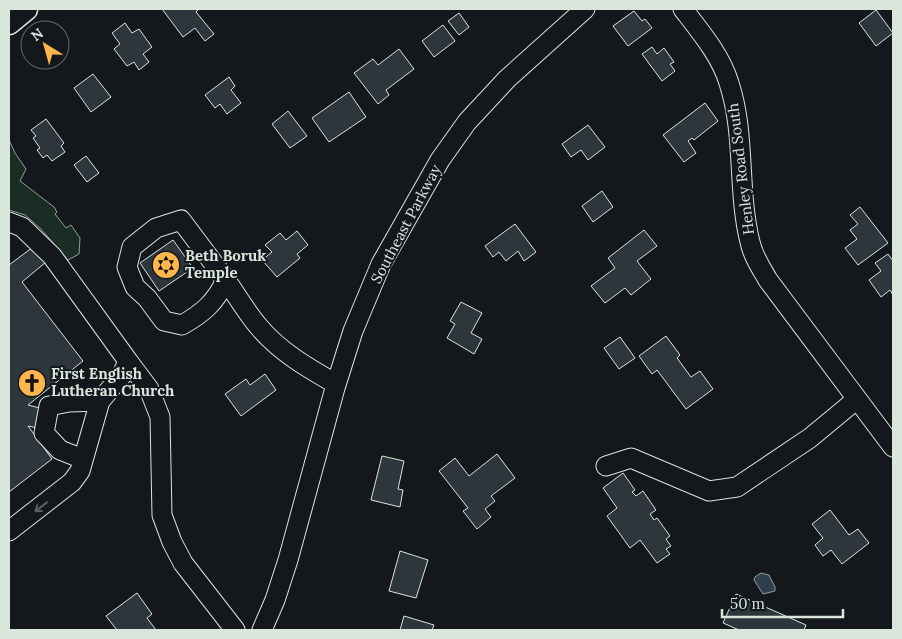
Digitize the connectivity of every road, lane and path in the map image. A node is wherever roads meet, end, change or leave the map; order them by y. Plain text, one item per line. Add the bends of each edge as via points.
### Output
1 (26, 9) edge
2 (585, 9) edge
3 (683, 9) edge
4 (9, 23) edge
5 (9, 222) edge
6 (226, 280) junction
7 (128, 361) junction
8 (336, 384) junction
9 (858, 399) junction
10 (100, 401) junction
11 (893, 447) edge
12 (83, 459) junction
13 (606, 466) dead end
14 (9, 532) edge
15 (235, 630) edge
16 (262, 630) edge

1 - 4 main road
2 - 8 street, Southeast Parkway via 507,80 467,122 440,160 381,264 353,331
3 - 9 street, Henley Road South via 704,36 729,82 739,129 744,209 755,257 768,280
5 - 7 street via 22,227 52,256
6 - 6 street via 181,220 156,228 132,247 127,267 136,287 164,321 182,326 202,314 219,295
6 - 8 street via 259,328 279,347 302,365
7 - 10 street via 122,374
7 - 15 street via 149,389 160,417 162,515 172,542 183,563
8 - 16 street, Southeast Parkway via 288,560
9 - 11 street, Henley Road South
9 - 13 street via 810,438 737,487 709,491 631,458
10 - 12 street
10 - 12 street via 49,406 44,433 60,450
12 -> 14 street via 72,482

